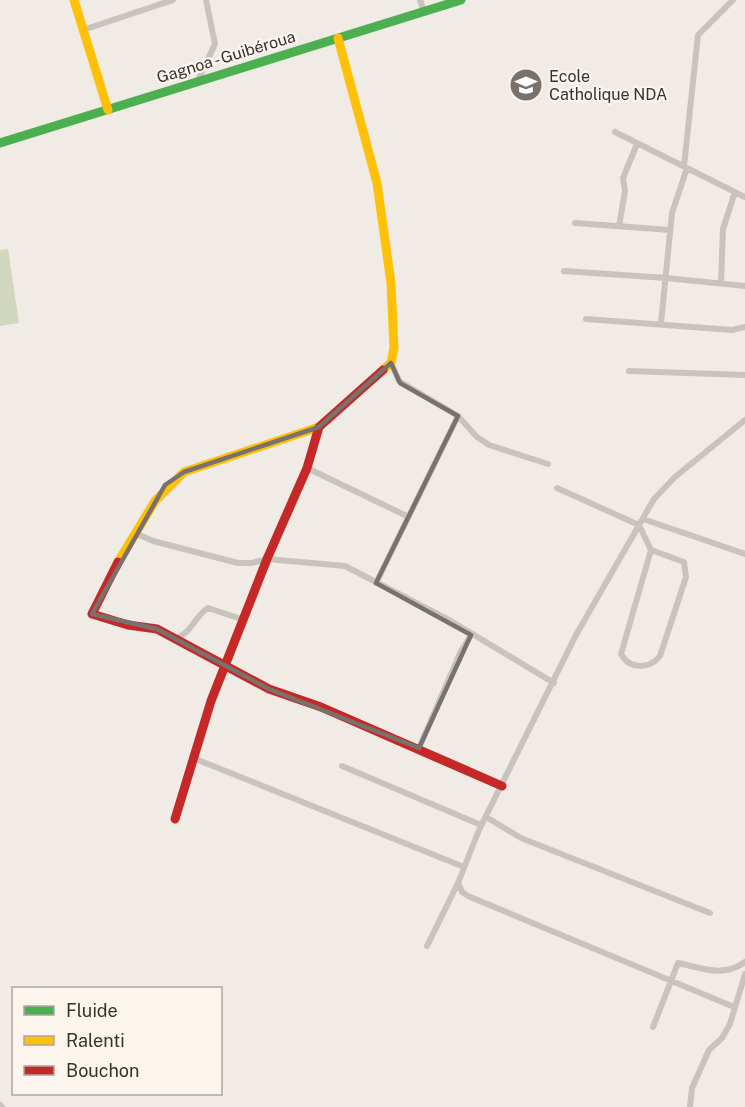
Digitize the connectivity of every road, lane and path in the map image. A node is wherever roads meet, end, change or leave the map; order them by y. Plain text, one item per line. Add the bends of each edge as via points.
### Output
1 (74, 0) edge
2 (173, 0) edge
3 (206, 0) edge
4 (420, 0) edge
5 (461, 0) edge
6 (733, 0) edge
7 (424, 12) junction
8 (83, 30) junction
9 (338, 38) junction
10 (196, 82) junction
11 (108, 110) junction
12 (615, 132) dead end
13 (0, 143) edge
14 (637, 144) junction
15 (686, 167) junction
16 (735, 192) junction
17 (745, 197) edge
18 (575, 223) dead end
19 (619, 226) junction
20 (670, 230) junction
21 (564, 271) dead end
22 (666, 278) junction
23 (721, 283) junction
24 (745, 286) edge
25 (586, 319) dead end
26 (661, 323) junction
27 (745, 327) edge
28 (391, 363) junction
29 (629, 371) dead end
30 (745, 375) edge
31 (458, 416) junction
32 (745, 420) edge
33 (319, 427) junction
34 (548, 464) dead end
35 (307, 468) junction
36 (557, 488) dead end
37 (409, 517) junction
38 (643, 519) junction
39 (639, 525) junction
40 (135, 533) junction
41 (651, 550) junction
42 (745, 554) edge
43 (267, 559) junction
44 (376, 583) junction
45 (244, 620) junction
46 (471, 635) junction
47 (177, 638) junction
48 (225, 668) junction
49 (554, 683) junction
50 (419, 748) junction
51 (193, 758) junction
52 (342, 766) dead end
53 (502, 786) junction
54 (486, 817) junction
55 (175, 819) dead end
56 (481, 825) junction
57 (464, 867) junction
58 (458, 883) junction
59 (710, 913) dead end
60 (427, 946) dead end
61 (745, 962) edge
62 (745, 974) edge
63 (671, 981) junction
64 (742, 993) edge
65 (734, 1007) junction
66 (652, 1027) dead end
67 (690, 1107) edge

1 - 8 street
2 - 8 street
3 - 10 street via 215,44
4 - 7 street
5 - 7 street, Gagnoa - Guibéroua
6 - 15 street via 698,35
7 - 9 street, Gagnoa - Guibéroua
8 - 11 street
9 - 10 street, Gagnoa - Guibéroua
9 - 28 street via 377,183 391,283
10 - 11 street, Gagnoa - Guibéroua
11 - 13 street, Gagnoa - Guibéroua
12 - 14 street
14 - 15 street
14 - 19 street via 623,178 625,191
15 - 16 street
15 - 20 street
16 - 17 street
16 - 23 street via 723,228
18 - 19 street
19 - 20 street
20 - 22 street
21 - 22 street
22 - 23 street
22 - 26 street
23 - 24 street
25 - 26 street
26 - 27 street via 732,330
28 - 31 street via 402,384
28 - 33 street
29 - 30 street
31 - 34 street via 489,445
31 - 37 street
32 - 38 street via 675,477 654,499
33 - 35 street
33 - 40 street via 184,472 165,485
35 - 37 street
35 - 43 street
36 - 39 street
37 - 44 street
38 - 39 street
38 - 42 street
39 - 41 street
39 - 49 street via 594,600
40 - 43 street via 238,562
40 - 47 street via 92,614
41 - 41 street via 684,562 686,577 660,656 644,666 625,660 621,649
43 - 44 street via 345,566
43 - 45 street
44 - 46 street
45 - 47 street via 208,608 185,635
45 - 48 street
46 - 49 street
46 - 50 street
47 - 48 street
48 - 50 street
48 - 51 street
49 - 53 street
50 - 53 street
51 - 55 street
51 - 57 street
52 - 56 street
53 - 54 street
54 - 56 street
54 - 59 street via 521,838
56 - 57 street
57 - 58 street
58 - 60 street
58 - 63 street via 468,896
61 - 63 street via 721,973 678,963
62 - 64 street
63 - 65 street
63 - 66 street
64 - 65 street
65 - 67 street via 730,1024 709,1050 692,1088

